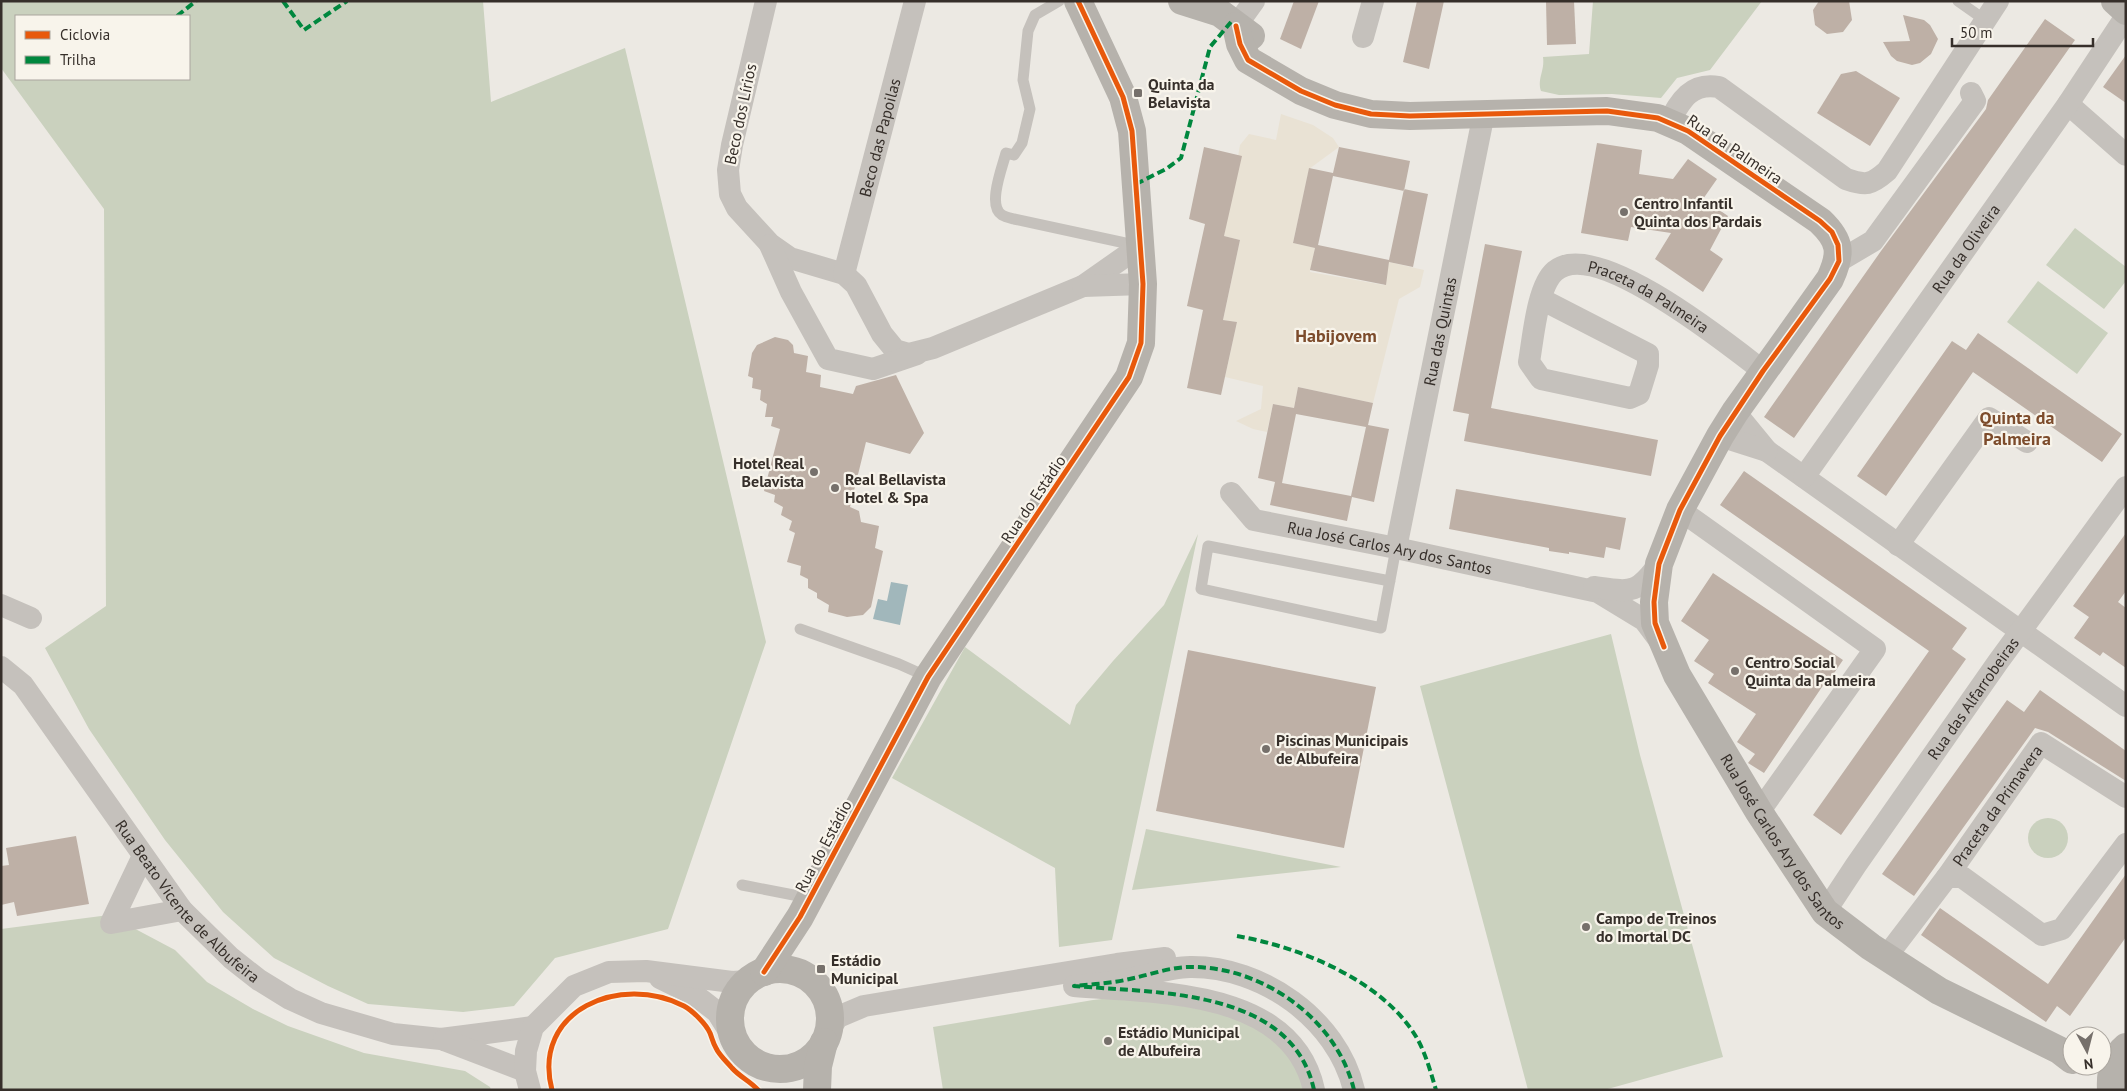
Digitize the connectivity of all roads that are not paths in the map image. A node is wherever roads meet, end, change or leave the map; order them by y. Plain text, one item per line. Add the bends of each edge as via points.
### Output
1 (766, 1) edge
2 (915, 1) edge
3 (1059, 1) edge
4 (1078, 1) edge
5 (1182, 1) edge
6 (1254, 1) edge
7 (1373, 1) edge
8 (1998, 1) edge
9 (2115, 1) edge
10 (1960, 2) edge
11 (2126, 11) edge
12 (2126, 16) edge
13 (1984, 20) junction
14 (1236, 26) junction
15 (1363, 37) dead end
16 (1971, 93) dead end
17 (2068, 104) junction
18 (1484, 113) junction
19 (1669, 122) junction
20 (2126, 155) edge
21 (770, 244) junction
22 (1140, 246) junction
23 (1839, 261) junction
24 (844, 274) junction
25 (1143, 284) junction
26 (1084, 286) junction
27 (1541, 299) junction
28 (933, 348) junction
29 (1763, 371) junction
30 (1735, 412) junction
31 (1720, 436) junction
32 (2027, 442) dead end
33 (1767, 451) junction
34 (1804, 478) junction
35 (2126, 487) edge
36 (1231, 493) dead end
37 (1680, 510) junction
38 (1898, 545) junction
39 (1396, 548) junction
40 (1659, 564) junction
41 (1390, 582) junction
42 (1561, 583) junction
43 (1, 606) edge
44 (31, 618) dead end
45 (800, 629) dead end
46 (2020, 633) junction
47 (1664, 647) junction
48 (1, 667) edge
49 (928, 678) junction
50 (2126, 706) edge
51 (2126, 797) edge
52 (1759, 812) junction
53 (2126, 844) edge
54 (143, 856) junction
55 (1947, 877) junction
56 (742, 885) dead end
57 (805, 908) junction
58 (182, 910) junction
59 (1825, 912) junction
60 (1886, 957) junction
61 (646, 971) junction
62 (756, 977) junction
63 (810, 979) junction
64 (534, 1027) junction
65 (827, 1036) junction
66 (734, 1038) junction
67 (441, 1039) junction
68 (2126, 1041) edge
69 (2112, 1044) edge
70 (2126, 1047) edge
71 (2062, 1052) edge
72 (756, 1063) junction
73 (2091, 1076) edge
74 (527, 1080) edge
75 (782, 1090) edge
76 (816, 1090) edge
77 (1314, 1090) edge
78 (1354, 1090) edge
79 (1365, 1090) edge
80 (2106, 1090) edge
81 (2111, 1090) edge

1 - 21 street, Beco dos Lírios via 728,170 730,194 737,208
2 - 24 street, Beco das Papoilas
3 - 22 lane via 1035,15 1028,31 1023,80 1030,109 1022,143 1014,155 1006,153 995,206 1001,215 1014,220
4 - 22 street, Rua do Estádio via 1123,96 1132,132
5 - 14 street, Rua da Palmeira via 1220,13
6 - 14 street
7 - 15 street
8 - 13 street
9 - 11 street
10 - 13 lane
12 - 17 street, Rua da Oliveira
13 - 19 street via 1887,172 1874,182 1861,184 1846,179 1719,87 1706,85 1692,90 1681,100
14 - 18 street, Rua da Palmeira via 1252,37 1275,76 1336,105 1371,114
16 - 23 street via 1975,100 1873,241
17 - 20 street
17 - 34 street, Rua da Oliveira
18 - 19 street, Rua da Palmeira via 1607,110 1642,114
18 - 39 street, Rua das Quintas
19 - 23 street, Rua da Palmeira via 1688,131 1820,221 1832,232 1838,245
21 - 24 street via 790,258
21 - 28 street via 791,292 828,358 873,369
22 - 25 street, Rua do Estádio
22 - 26 street
23 - 29 street via 1830,279
24 - 28 street via 856,285 882,334 895,350 909,354
25 - 26 street
25 - 49 street, Rua do Estádio via 1141,343 1129,377
26 - 28 street
27 - 27 street, Praceta da Palmeira via 1529,362 1541,379 1630,398 1639,394 1648,354
27 - 29 street, Praceta da Palmeira via 1555,270 1574,263 1607,270 1649,290
29 - 30 street
30 - 31 street
30 - 33 street
31 - 33 street
31 - 37 street
32 - 38 street via 1990,418
33 - 34 street
34 - 38 street
35 - 46 street, Rua das Alfarrobeiras
36 - 39 street, Rua José Carlos Ary dos Santos via 1254,520
37 - 40 street
37 - 52 street via 1875,648
38 - 46 street
39 - 41 lane
39 - 42 street, Rua José Carlos Ary dos Santos
40 - 42 street, Rua José Carlos Ary dos Santos via 1634,590
40 - 47 street via 1655,623
41 - 41 lane via 1208,546 1201,590 1381,628
42 - 47 street, Rua José Carlos Ary dos Santos via 1598,592 1637,615
43 - 44 street
45 - 49 lane via 899,664
46 - 50 street
46 - 59 street, Rua das Alfarrobeiras
47 - 52 street, Rua José Carlos Ary dos Santos via 1677,675
48 - 54 street, Rua Beato Vicente de Albufeira via 23,685
49 - 57 street, Rua do Estádio
51 - 55 street, Praceta da Primavera via 2041,743
52 - 59 street, Rua José Carlos Ary dos Santos
53 - 55 street, Praceta da Primavera via 2062,929 2042,935 1962,877
54 - 58 street, Rua Beato Vicente de Albufeira
54 - 58 street via 111,923
55 - 60 street, Praceta da Primavera
56 - 57 lane
57 - 62 street, Rua do Estádio
57 - 63 street, Rua do Estádio via 801,958
58 - 67 street, Rua Beato Vicente de Albufeira via 231,958 290,999 322,1013 393,1034
59 - 60 street, Rua José Carlos Ary dos Santos
60 - 71 street, Rua José Carlos Ary dos Santos via 1939,991
61 - 62 street via 732,982
61 - 64 street via 609,972 574,986
61 - 66 street via 695,995 716,1012
62 - 63 street, Rua do Estádio via 782,969
62 - 66 street, Rua do Estádio via 736,995 730,1012
63 - 65 street, Rua do Estádio via 826,998 831,1019
64 - 67 street, Rua Beato Vicente de Albufeira
64 - 74 street via 526,1051
65 - 72 street via 818,1052 799,1066 782,1069
65 - 76 street, Rua do Estádio via 818,1066
65 - 79 street via 838,1016 864,1006 1173,957 1229,960 1272,975 1307,998 1333,1024 1356,1059
66 - 72 street, Rua do Estádio via 746,1056
67 - 74 street, Rua Beato Vicente de Albufeira
68 - 69 street
70 - 81 street via 2114,1064
72 - 75 street, Rua do Estádio via 776,1080
73 - 80 street, Rua José Carlos Ary dos Santos
77 - 78 street via 1298,1050 1284,1035 1260,1019 1231,1006 1155,993 1074,986 1189,967 1218,969 1248,977 1294,1002 1320,1025 1338,1050

